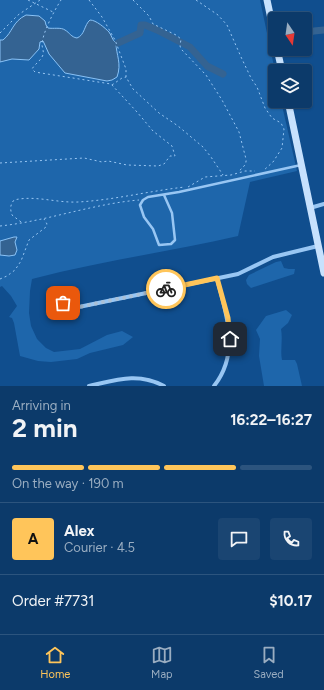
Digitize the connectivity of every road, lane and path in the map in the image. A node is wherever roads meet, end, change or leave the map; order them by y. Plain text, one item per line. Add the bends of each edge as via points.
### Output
1 (28, 0) edge
2 (40, 0) edge
3 (61, 0) edge
4 (89, 0) edge
5 (133, 0) edge
6 (196, 0) edge
7 (267, 0) edge
8 (35, 3) junction
9 (53, 12) junction
10 (270, 12) edge
11 (0, 34) edge
12 (126, 77) junction
13 (112, 86) junction
14 (290, 108) edge
15 (0, 163) edge
16 (302, 165) junction
17 (262, 171) dead end
18 (238, 172) junction
19 (259, 172) dead end
20 (224, 175) junction
21 (164, 195) junction
22 (143, 200) junction
23 (324, 204) edge
24 (310, 208) junction
25 (44, 219) junction
26 (22, 222) junction
27 (0, 226) edge
28 (318, 246) junction
29 (324, 273) edge
30 (217, 278) junction
31 (0, 279) edge
32 (74, 308) dead end
33 (89, 386) edge
34 (164, 386) edge
35 (214, 386) edge

1 - 8 path
2 - 8 path
3 - 9 path
4 - 12 path via 115,40
5 - 18 path via 149,16 153,24 176,35 182,41 181,49 206,75 239,132 247,162
6 - 17 path via 218,15 227,25 265,108 284,129 282,148 273,162
7 - 10 street
8 - 9 path
8 - 11 path
9 - 13 path via 42,45 42,57 32,69 35,72
12 - 13 path
12 - 20 path via 145,101 203,147
13 - 15 path via 153,131 172,146 175,156 168,157 164,164 158,166 127,165 84,158
14 - 16 street
16 - 21 lane
16 - 24 street
18 - 19 path
18 - 20 path
20 - 26 path via 205,177 187,187 117,198 79,202 34,198 14,200 10,209 12,215
21 - 22 lane
21 - 22 lane via 172,213 175,233 175,240 171,244 159,245 157,242 140,205
22 - 25 path
23 - 24 street
24 - 28 street
25 - 26 path
25 - 31 path via 46,227 29,240 15,270
26 - 27 path
28 - 29 street
28 - 30 street via 273,257 238,274
30 - 32 street
30 - 35 street via 228,318 230,339 228,359
33 - 34 street via 140,377

